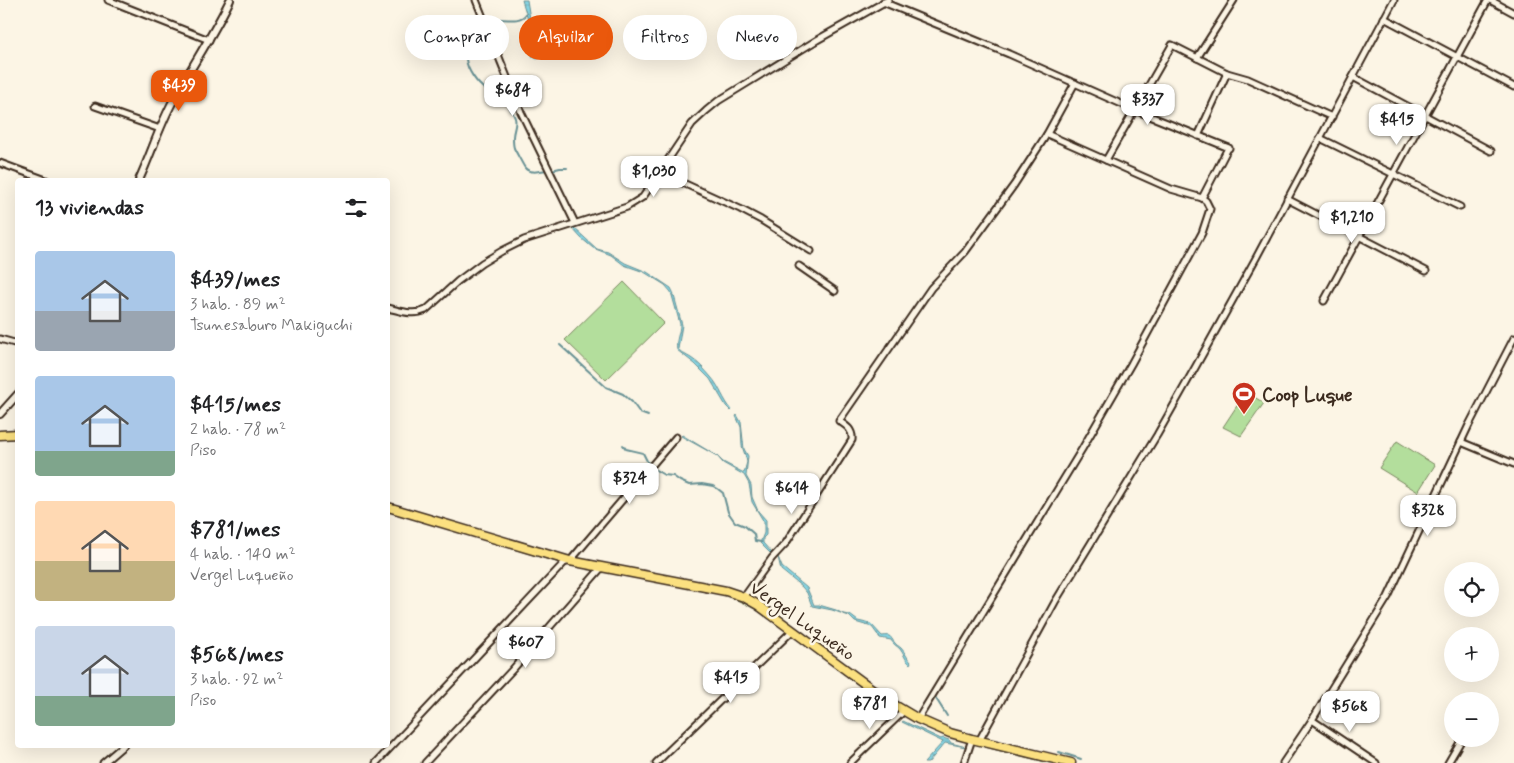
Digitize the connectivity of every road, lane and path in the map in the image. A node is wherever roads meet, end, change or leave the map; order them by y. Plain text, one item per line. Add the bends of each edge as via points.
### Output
1 (108, 0) edge
2 (230, 0) edge
3 (476, 0) edge
4 (1234, 0) edge
5 (1394, 0) edge
6 (1489, 0) edge
7 (885, 1) edge
8 (1514, 13) edge
9 (1384, 18) junction
10 (209, 40) junction
11 (1457, 57) junction
12 (1197, 58) junction
13 (1227, 73) junction
14 (1353, 77) junction
15 (1075, 83) junction
16 (1514, 87) edge
17 (95, 106) dead end
18 (1135, 110) junction
19 (1425, 115) junction
20 (1332, 117) junction
21 (160, 130) junction
22 (1046, 134) junction
23 (1198, 136) junction
24 (1320, 138) junction
25 (1491, 151) dead end
26 (1106, 160) junction
27 (0, 163) edge
28 (659, 172) junction
29 (1393, 174) junction
30 (41, 178) edge
31 (140, 178) edge
32 (1202, 198) junction
33 (1287, 199) junction
34 (1460, 207) dead end
35 (575, 223) junction
36 (1359, 236) junction
37 (811, 251) dead end
38 (799, 266) dead end
39 (1426, 270) dead end
40 (836, 291) dead end
41 (1324, 301) dead end
42 (390, 308) edge
43 (1514, 338) edge
44 (0, 340) edge
45 (15, 343) edge
46 (15, 397) edge
47 (0, 414) edge
48 (0, 428) edge
49 (13, 434) edge
50 (0, 435) edge
51 (676, 437) dead end
52 (1461, 442) junction
53 (1514, 464) edge
54 (390, 508) edge
55 (570, 561) junction
56 (602, 566) junction
57 (744, 598) junction
58 (793, 630) junction
59 (904, 711) junction
60 (918, 719) junction
61 (1312, 720) junction
62 (975, 740) junction
63 (1457, 747) edge
64 (120, 748) edge
65 (103, 763) edge
66 (376, 763) edge
67 (425, 763) edge
68 (656, 763) edge
69 (850, 763) edge
70 (964, 763) edge
71 (1070, 763) edge
72 (1283, 763) edge
73 (1376, 763) edge
74 (1448, 763) edge

1 - 10 street
2 - 10 street
3 - 35 street via 521,112
4 - 12 street
5 - 9 street
6 - 8 street
6 - 11 street
7 - 15 street
7 - 28 street via 718,101 692,124
9 - 11 street
9 - 14 street
10 - 21 street
11 - 16 street
11 - 19 street
12 - 13 street
12 - 18 street via 1172,46
13 - 20 street via 1248,79
13 - 23 street
14 - 19 street
14 - 20 street
15 - 18 street
15 - 22 street
17 - 21 street
18 - 23 street
18 - 26 street
19 - 25 street
19 - 29 street
20 - 24 street
21 - 31 street
22 - 26 street
22 - 57 street via 965,252 931,288 844,413 840,421 850,429 852,440 786,543
23 - 32 street via 1228,148
24 - 29 street
24 - 33 street
26 - 32 street via 1171,189
27 - 30 street
28 - 35 street via 643,196 627,206
28 - 37 street via 740,209
29 - 34 street
29 - 36 street
32 - 60 street via 1210,205 1210,212 1202,232 1131,364
33 - 36 street
33 - 62 street via 1162,427
35 - 42 street via 502,251 458,281 426,310 408,313
36 - 39 street
36 - 41 street
38 - 40 street
43 - 52 street
44 - 45 street
46 - 47 street
48 - 49 main road
49 - 50 main road
51 - 55 street
52 - 53 street
52 - 61 street via 1388,597
54 - 55 main road, Vergel Luqueño
55 - 56 main road, Vergel Luqueño
55 - 66 street via 564,563
56 - 57 main road, Vergel Luqueño via 726,591
56 - 67 street via 513,669
57 - 58 main road, Vergel Luqueño
58 - 59 main road, Vergel Luqueño
58 - 68 street
59 - 60 main road, Vergel Luqueño
59 - 69 street
60 - 62 main road, Vergel Luqueño
61 - 72 street
61 - 73 street
62 - 70 street
62 - 71 main road, Vergel Luqueño
63 - 74 street
64 - 65 street

